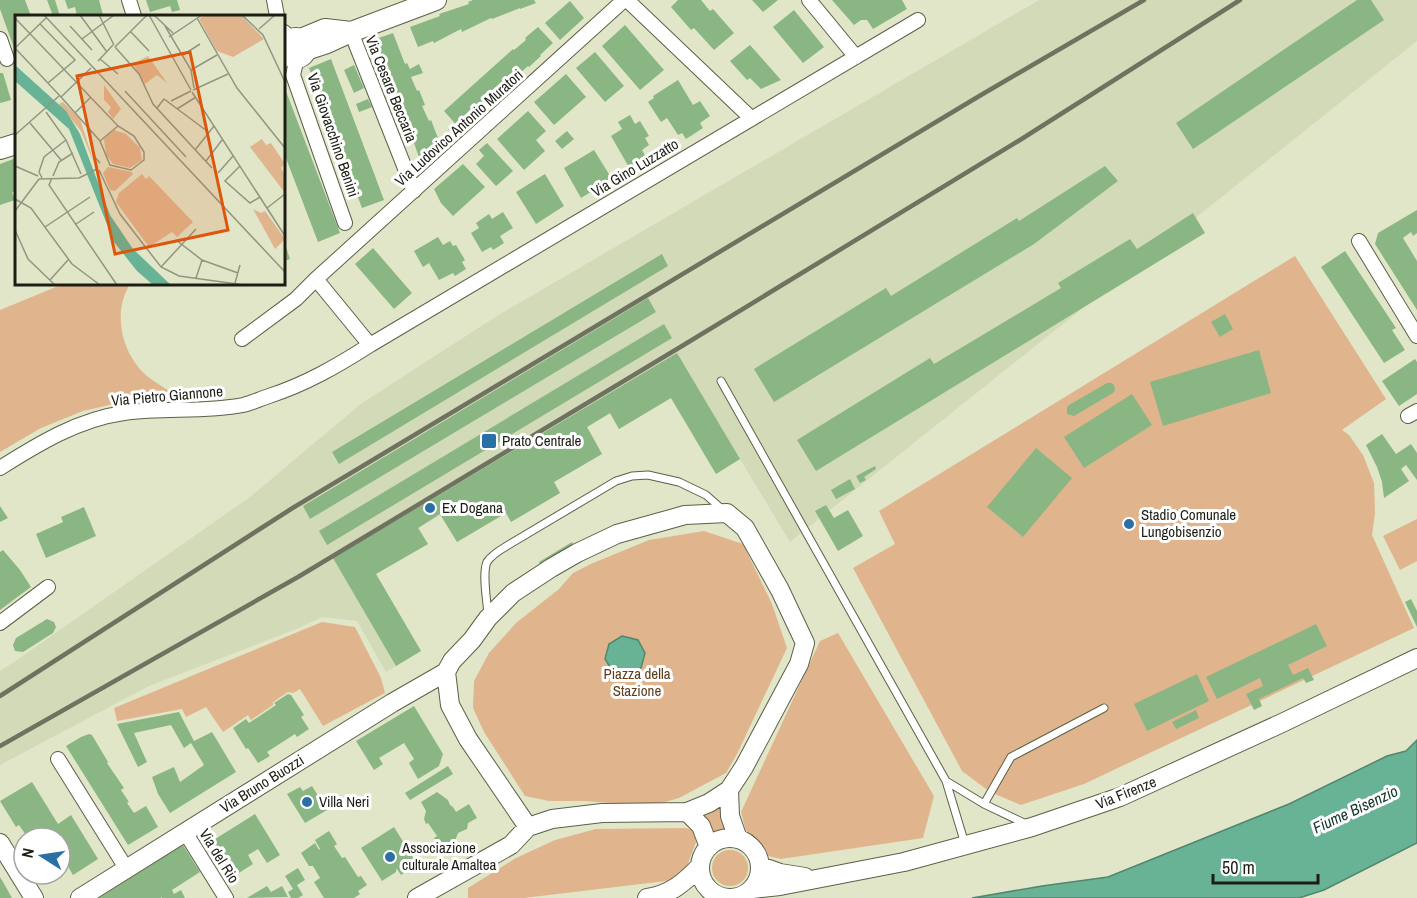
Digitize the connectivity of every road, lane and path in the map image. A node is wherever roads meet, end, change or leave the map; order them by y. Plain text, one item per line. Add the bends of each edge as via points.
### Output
1 (129, 0) edge
2 (274, 0) edge
3 (436, 0) edge
4 (625, 0) edge
5 (809, 0) edge
6 (134, 15) edge
7 (277, 15) edge
8 (918, 20) dead end
9 (351, 32) junction
10 (0, 39) edge
11 (291, 48) edge
12 (856, 57) junction
13 (8, 59) edge
14 (752, 118) junction
15 (15, 144) edge
16 (0, 149) edge
17 (414, 191) junction
18 (345, 223) dead end
19 (1359, 241) dead end
20 (316, 279) junction
21 (1417, 336) edge
22 (242, 339) dead end
23 (370, 345) junction
24 (721, 381) dead end
25 (0, 468) edge
26 (727, 513) junction
27 (48, 587) dead end
28 (489, 618) junction
29 (0, 623) edge
30 (1417, 658) edge
31 (446, 672) junction
32 (1104, 708) dead end
33 (58, 759) dead end
34 (946, 781) junction
35 (729, 790) junction
36 (984, 804) junction
37 (687, 812) junction
38 (528, 827) junction
39 (1032, 827) junction
40 (184, 832) junction
41 (738, 839) junction
42 (0, 843) edge
43 (966, 846) junction
44 (709, 847) junction
45 (700, 866) junction
46 (760, 866) junction
47 (126, 868) junction
48 (819, 879) junction
49 (426, 896) edge
50 (736, 896) edge
51 (34, 898) edge
52 (80, 898) edge
53 (226, 898) edge
54 (647, 898) edge

1 - 6 street
2 - 7 street
3 - 9 main road
4 - 14 street, Via Ludovico Antonio Muratori
4 - 17 street, Via Ludovico Antonio Muratori
5 - 12 street
8 - 12 street, Via Gino Luzzatto
9 - 11 main road via 327,44
9 - 17 street, Via Cesare Beccaria
10 - 13 street
11 - 18 street, Via Giovacchino Benini via 293,75
12 - 14 street, Via Gino Luzzatto
14 - 23 street, Via Gino Luzzatto
15 - 16 main road
17 - 20 street, Via Ludovico Antonio Muratori
19 - 21 street
20 - 22 street, Via Ludovico Antonio Muratori
20 - 23 street
23 - 25 street, Via Pietro Giannone via 337,367 293,388 244,405 123,413 84,423 47,439
24 - 34 lane
26 - 28 street via 685,515 616,534 522,587
26 - 28 lane via 706,495 679,482 648,475 615,481 488,561 485,570
26 - 35 street via 745,528 805,643 799,664
27 - 29 street
28 - 31 street
30 - 39 street, Via Firenze via 1120,797
31 - 38 street via 450,705 468,739
31 - 40 street, Via Bruno Buozzi
32 - 36 lane via 1011,757
33 - 47 street
34 - 36 lane
34 - 43 lane
35 - 37 street
35 - 41 street via 730,816
36 - 39 lane
37 - 38 street via 602,813 552,819
37 - 44 street via 701,826
38 - 49 street via 511,845
39 - 43 street, Via Firenze
40 - 47 street, Via Bruno Buozzi
40 - 53 street, Via del Rio
41 - 44 street via 723,839
41 - 46 street via 753,849
42 - 51 street
43 - 48 street, Via Firenze
44 - 45 street
45 - 50 street via 704,882 716,895
45 - 54 street via 668,892
46 - 48 street, Via Firenze
46 - 50 street via 756,882
47 - 52 street, Via Bruno Buozzi
48 - 50 street, Via Firenze

